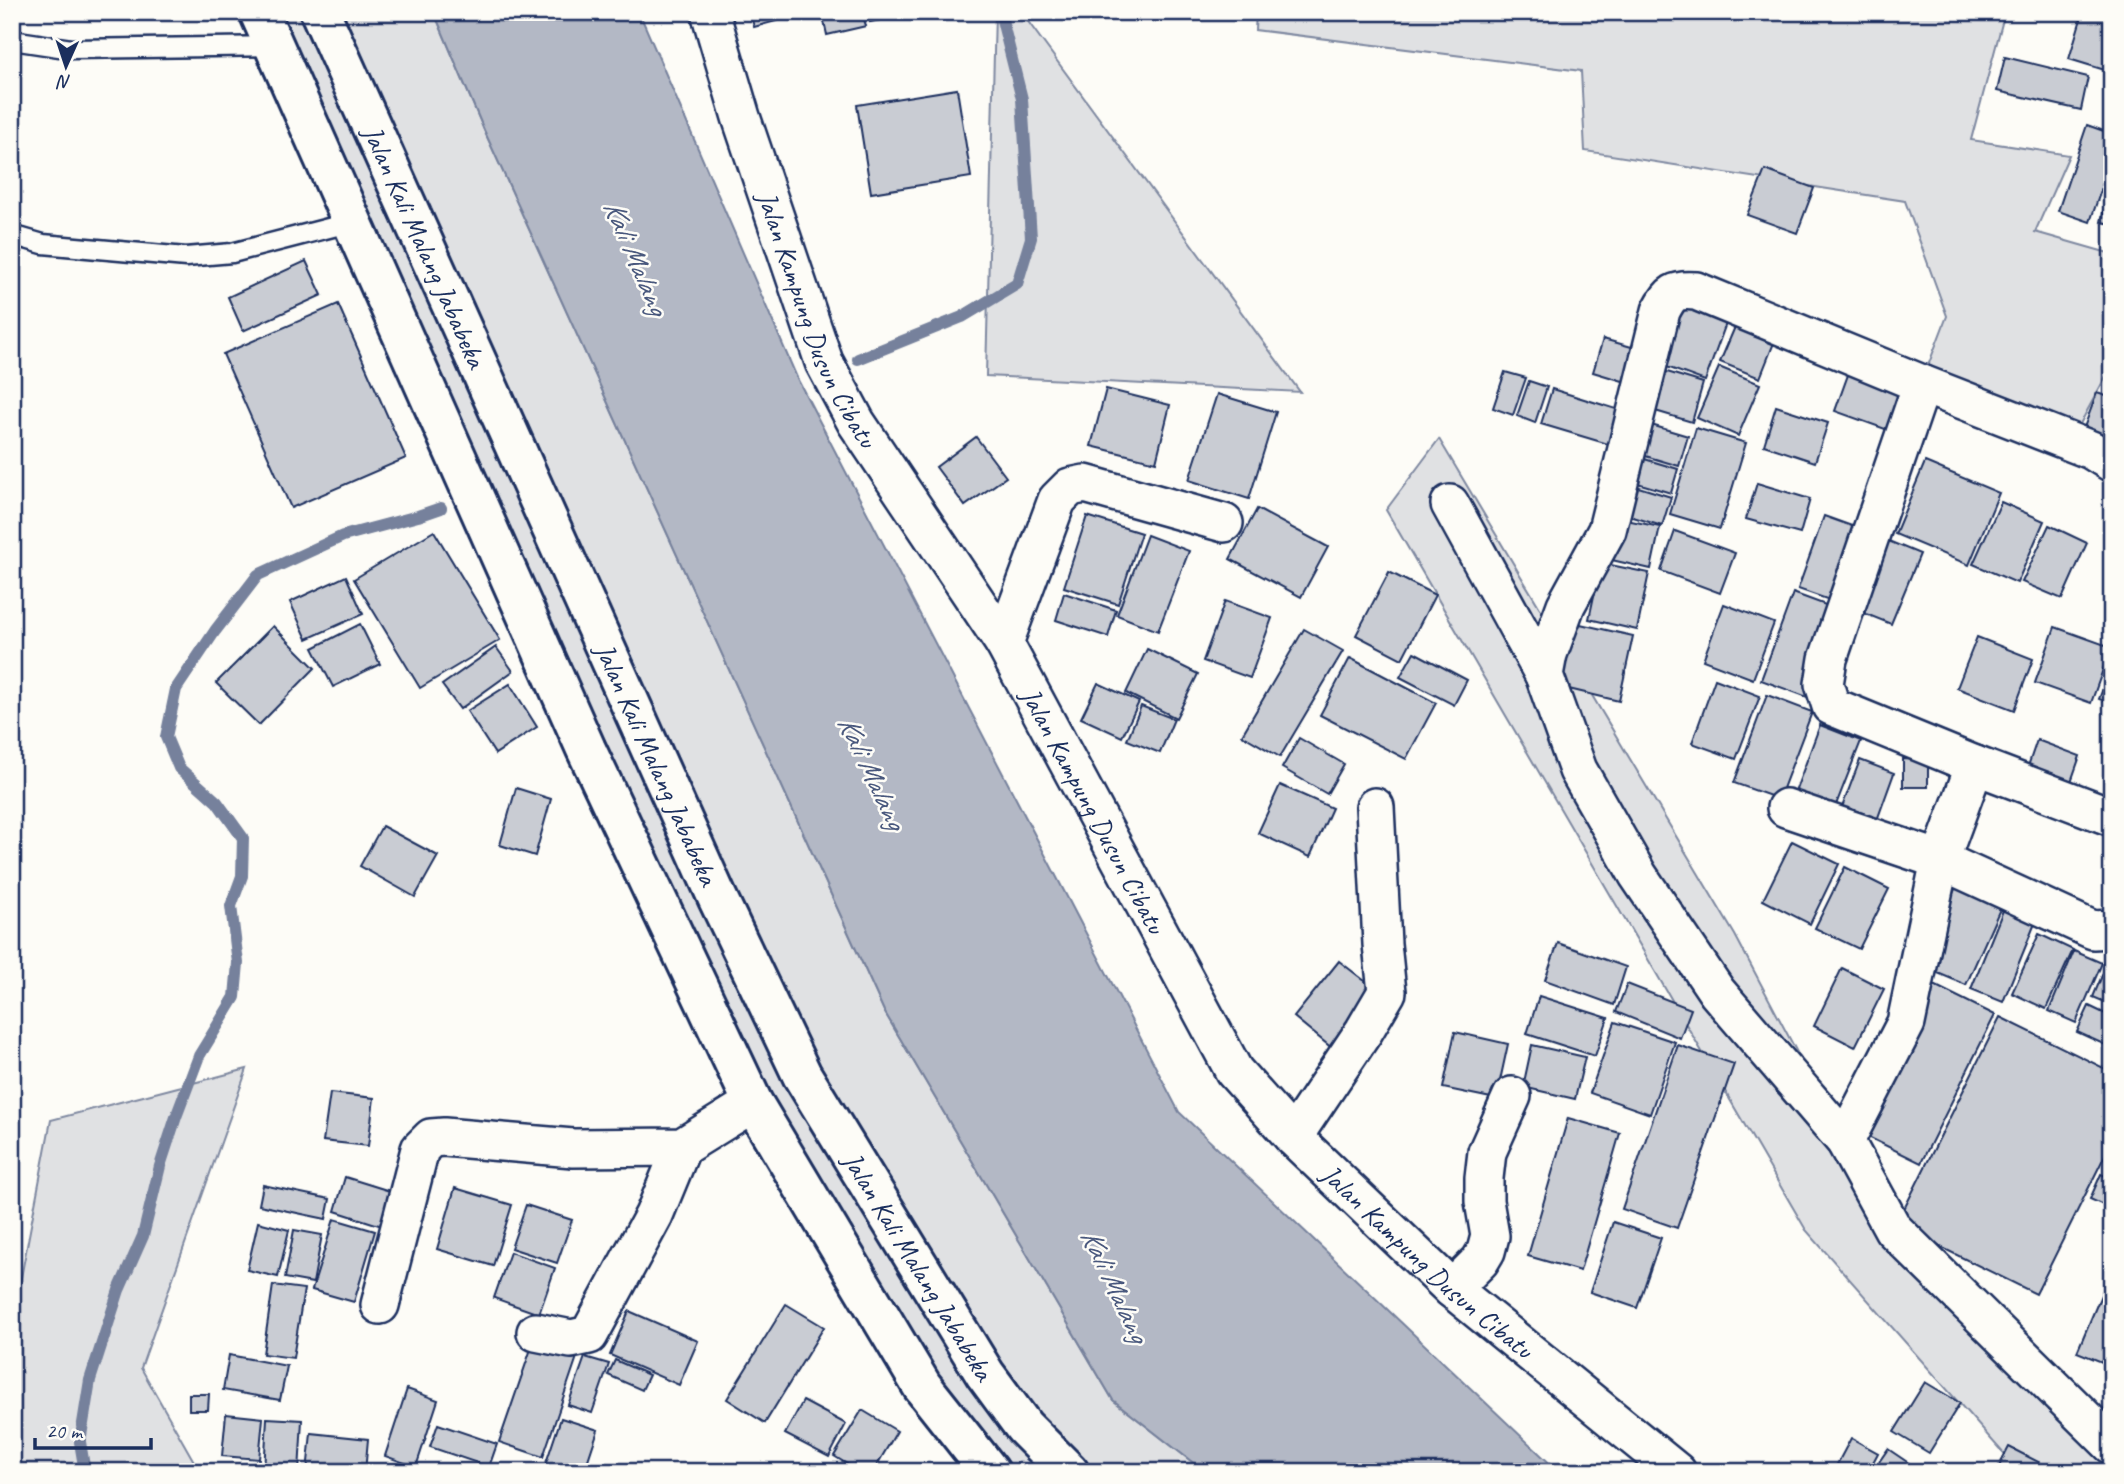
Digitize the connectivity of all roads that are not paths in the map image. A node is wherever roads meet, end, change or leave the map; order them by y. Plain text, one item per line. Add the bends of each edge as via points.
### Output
1 (259, 12) edge
2 (320, 12) edge
3 (710, 12) edge
4 (12, 40) edge
5 (274, 46) junction
6 (352, 222) junction
7 (12, 235) edge
8 (1922, 384) junction
9 (2112, 463) edge
10 (1450, 504) dead end
11 (1224, 523) dead end
12 (1004, 643) junction
13 (1544, 676) junction
14 (1975, 765) junction
15 (1375, 807) dead end
16 (1786, 807) dead end
17 (2112, 817) edge
18 (1940, 860) junction
19 (2112, 929) edge
20 (1512, 1096) dead end
21 (753, 1103) junction
22 (1293, 1137) junction
23 (1845, 1141) junction
24 (682, 1146) junction
25 (1452, 1289) junction
26 (380, 1305) dead end
27 (536, 1332) dead end
28 (2112, 1445) edge
29 (990, 1472) edge
30 (1069, 1472) edge
31 (1677, 1472) edge

1 - 5 main road, Jalan Kali Malang Jababeka
2 - 30 main road, Jalan Kali Malang Jababeka via 717,897 802,1075 985,1374 1024,1427
3 - 12 street, Jalan Kampung Dusun Cibatu via 824,362 856,422
4 - 5 lane via 72,49
5 - 6 main road, Jalan Kali Malang Jababeka
6 - 7 lane via 232,254 186,257 43,244
6 - 21 main road, Jalan Kali Malang Jababeka via 586,749
8 - 9 street via 2091,450
8 - 13 street via 1696,291 1682,290 1669,296 1661,311 1607,530 1566,605
8 - 14 street via 1828,660 1824,684 1831,706
10 - 13 street
11 - 12 street via 1084,484 1070,488 1057,500
12 - 22 street, Jalan Kampung Dusun Cibatu via 1234,1071
13 - 23 street via 1578,770 1638,875 1717,992
14 - 17 street
14 - 18 street
15 - 22 street via 1387,992
16 - 18 street
18 - 19 street via 2093,930
18 - 23 street via 1906,1023
20 - 25 street via 1487,1152 1484,1201 1490,1236 1486,1251
21 - 24 street
21 - 29 main road, Jalan Kali Malang Jababeka via 922,1386
22 - 25 street, Jalan Kampung Dusun Cibatu
23 - 28 street via 1894,1229
24 - 26 street via 573,1148 431,1139 420,1149
24 - 27 street via 654,1215 589,1335 571,1339
25 - 31 street, Jalan Kampung Dusun Cibatu

